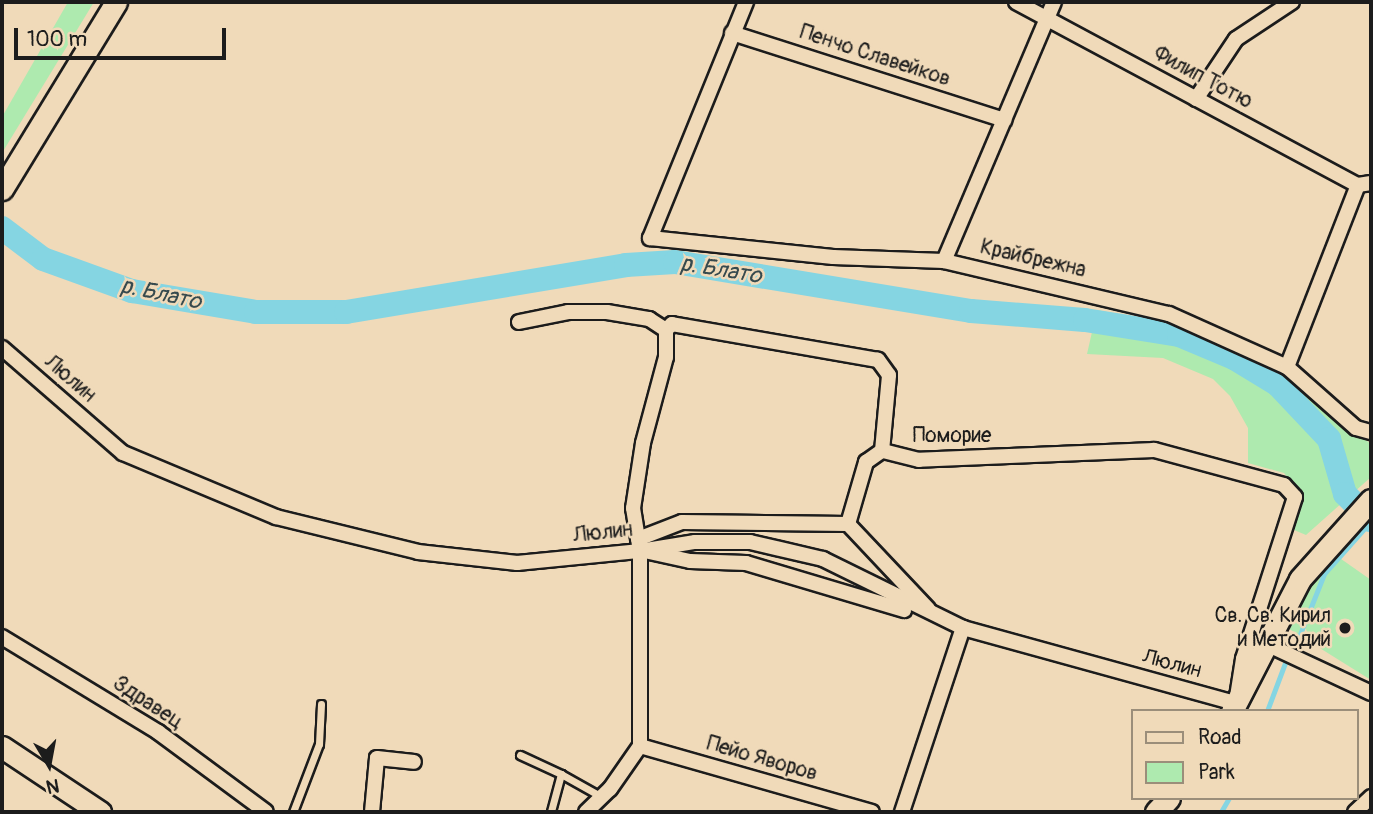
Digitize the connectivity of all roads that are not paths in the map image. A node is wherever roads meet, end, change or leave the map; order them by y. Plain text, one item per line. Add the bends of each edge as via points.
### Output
1 (116, 2) edge
2 (746, 2) edge
3 (1016, 2) edge
4 (1054, 2) edge
5 (1292, 2) edge
6 (1047, 18) junction
7 (732, 33) junction
8 (1196, 99) junction
9 (1004, 120) junction
10 (1365, 184) edge
11 (2, 189) edge
12 (944, 261) junction
13 (519, 322) dead end
14 (666, 330) junction
15 (2, 348) edge
16 (1287, 367) junction
17 (1371, 432) edge
18 (882, 451) junction
19 (1371, 500) edge
20 (848, 524) junction
21 (639, 545) junction
22 (932, 612) junction
23 (949, 621) junction
24 (963, 628) junction
25 (2, 637) edge
26 (1264, 643) junction
27 (1371, 694) edge
28 (321, 704) dead end
29 (1234, 707) edge
30 (640, 746) junction
31 (2, 747) edge
32 (520, 755) dead end
33 (414, 762) dead end
34 (561, 774) junction
35 (602, 797) junction
36 (1371, 797) edge
37 (100, 812) edge
38 (266, 812) edge
39 (293, 812) edge
40 (372, 812) edge
41 (551, 812) edge
42 (586, 812) edge
43 (872, 812) edge
44 (902, 812) edge
45 (1355, 812) edge

1 - 11 street
2 - 7 street
3 - 6 street, Филип Тотю
4 - 6 street
5 - 8 street via 1236,39
6 - 8 street, Филип Тотю
6 - 9 street
7 - 9 street, Пенчо Славейков
7 - 12 street, Крайбрежна via 650,238 832,257
8 - 10 street, Филип Тотю
9 - 12 street
10 - 16 street
12 - 16 street, Крайбрежна via 1169,314
13 - 14 street via 568,312 607,312 649,319
14 - 18 street, Поморие via 681,324 878,360 889,375
14 - 21 street via 666,357 643,443 633,508
15 - 21 street, Люлин via 123,453 276,517 418,552 517,564
16 - 17 street, Крайбрежна via 1356,428
18 - 20 street via 866,462
18 - 29 street, Поморие via 919,460 1154,450 1284,485 1295,497 1243,659
19 - 26 street via 1300,579
20 - 21 street via 682,522
20 - 22 street
21 - 22 street, Люлин via 750,542 823,559
21 - 23 street via 690,561 746,563
21 - 30 street
22 - 23 street, Люлин
23 - 24 street, Люлин
24 - 29 street, Люлин
24 - 44 street
25 - 38 street, Здравец via 158,732
26 - 27 street
26 - 29 street
28 - 39 lane via 319,744
30 - 35 street
30 - 43 street, Пейо Яворов
31 - 37 street
32 - 34 lane
33 - 40 street via 377,758
34 - 35 lane
34 - 41 lane
35 - 42 street
36 - 45 street

